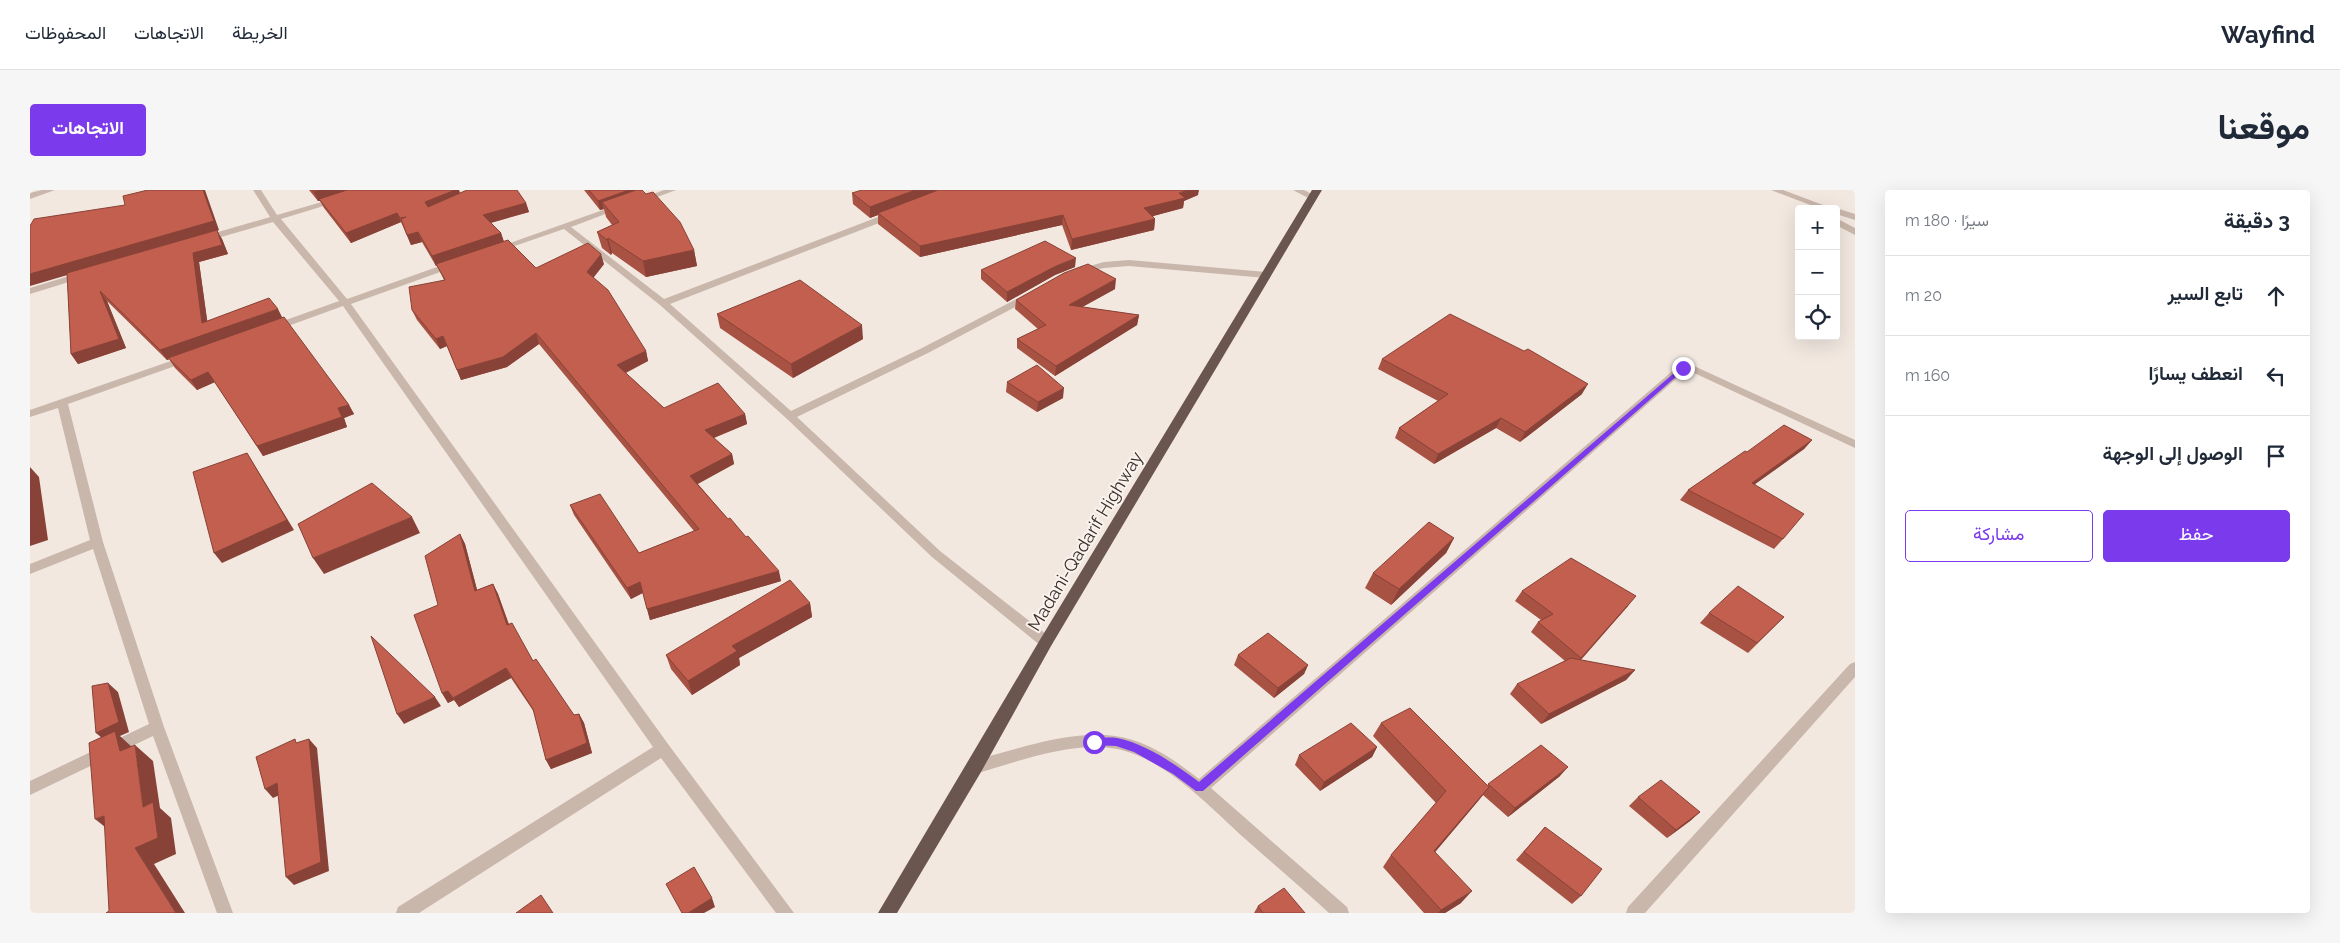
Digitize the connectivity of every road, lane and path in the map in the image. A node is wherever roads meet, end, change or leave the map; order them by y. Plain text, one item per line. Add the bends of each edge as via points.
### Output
1 (51, 190) edge
2 (257, 190) edge
3 (372, 190) edge
4 (672, 190) edge
5 (1297, 190) edge
6 (1775, 190) edge
7 (1315, 193) edge
8 (1785, 193) junction
9 (30, 196) edge
10 (1806, 205) edge
11 (1819, 205) edge
12 (903, 211) edge
13 (1840, 212) edge
14 (1855, 217) edge
15 (275, 218) junction
16 (1840, 224) edge
17 (565, 226) junction
18 (1855, 232) edge
19 (190, 244) edge
20 (492, 251) edge
21 (464, 261) edge
22 (96, 271) edge
23 (1266, 275) junction
24 (1065, 276) edge
25 (1042, 288) edge
26 (30, 291) edge
27 (345, 302) junction
28 (663, 303) junction
29 (263, 331) edge
30 (199, 354) edge
31 (63, 404) junction
32 (30, 414) edge
33 (790, 416) junction
34 (1855, 444) edge
35 (97, 542) junction
36 (30, 569) edge
37 (1046, 642) junction
38 (1855, 668) edge
39 (157, 728) junction
40 (663, 749) junction
41 (975, 767) junction
42 (30, 788) edge
43 (1200, 788) junction
44 (225, 913) edge
45 (404, 913) edge
46 (786, 913) edge
47 (888, 913) edge
48 (1341, 913) edge
49 (1634, 913) edge

1 - 9 street
2 - 15 street
3 - 15 street
4 - 17 street
5 - 7 street
6 - 8 street
7 - 23 highway, Madani-Qadarif Highway
8 - 10 street
8 - 11 street
12 - 28 street
13 - 14 street
15 - 19 street
15 - 27 street
16 - 18 street
17 - 20 street
17 - 28 street
21 - 27 street
22 - 26 street
23 - 24 street via 1129,263 1086,268
23 - 37 highway, Madani-Qadarif Highway
25 - 33 street
27 - 29 street
27 - 40 street
28 - 33 street
30 - 31 street
31 - 32 street
31 - 35 street
33 - 37 street via 936,554
34 - 43 street via 1694,369 1680,369
35 - 36 street
35 - 39 street
37 - 41 highway, Madani-Qadarif Highway
38 - 49 street
39 - 42 street
39 - 44 street
40 - 45 street
40 - 46 street
41 - 43 street via 1037,750 1116,742 1156,759
41 - 47 highway, Madani-Qadarif Highway
43 - 48 street

